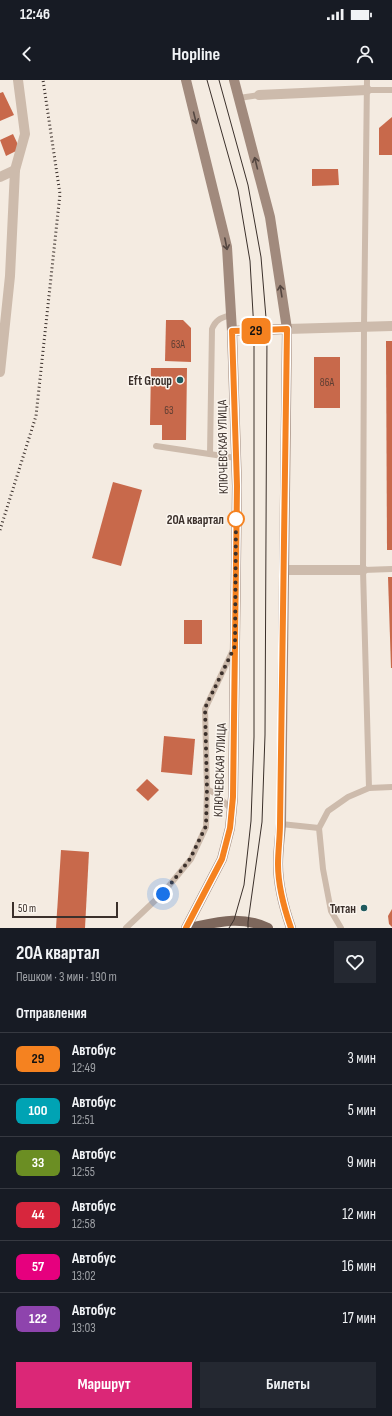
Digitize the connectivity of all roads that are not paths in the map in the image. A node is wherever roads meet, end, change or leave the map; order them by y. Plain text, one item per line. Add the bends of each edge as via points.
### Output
1 (18, 80) edge
2 (186, 80) edge
3 (234, 80) edge
4 (368, 85) edge
5 (392, 90) edge
6 (259, 95) joint
7 (239, 98) junction
8 (15, 170) junction
9 (0, 177) edge
10 (231, 315) junction
11 (392, 326) edge
12 (364, 327) junction
13 (287, 329) junction
14 (232, 331) junction
15 (0, 372) edge
16 (156, 446) dead end
17 (210, 454) junction
18 (236, 458) junction
19 (392, 569) edge
20 (284, 570) junction
21 (363, 570) junction
22 (235, 646) junction
23 (392, 787) edge
24 (369, 788) junction
25 (207, 789) junction
26 (232, 810) junction
27 (280, 824) junction
28 (319, 828) junction
29 (126, 928) edge
30 (186, 928) edge
31 (189, 928) edge
32 (268, 928) edge
33 (292, 928) edge
34 (341, 928) edge

1 - 8 street via 25,134
2 -> 10 main road, КЛЮЧЕВСКАЯ УЛИЦА via 227,247
3 - 7 main road
4 - 5 lane
4 - 6 street
4 - 12 lane
6 - 7 lane
13 -> 7 main road via 270,217
8 - 9 street
8 - 15 street via 10,276
10 - 14 main road, КЛЮЧЕВСКАЯ УЛИЦА
10 - 17 lane via 220,318 212,329
11 - 12 street
12 - 13 street
12 - 21 lane
13 - 14 main road
13 - 20 main road
14 - 18 main road, КЛЮЧЕВСКАЯ УЛИЦА
16 - 17 lane
17 - 18 lane
18 - 22 main road, КЛЮЧЕВСКАЯ УЛИЦА
19 - 21 lane
20 - 21 street
20 - 27 main road
21 - 24 lane
22 - 25 lane via 205,708
22 - 26 main road, КЛЮЧЕВСКАЯ УЛИЦА
23 - 24 lane
24 - 28 lane via 348,796 328,811
25 - 26 lane
25 - 29 lane via 206,826 190,859 163,894
26 - 30 main road, КЛЮЧЕВСКАЯ УЛИЦА via 222,859
27 - 28 lane
27 - 33 main road via 280,888
28 - 34 lane via 331,911
31 - 32 main road via 234,920

